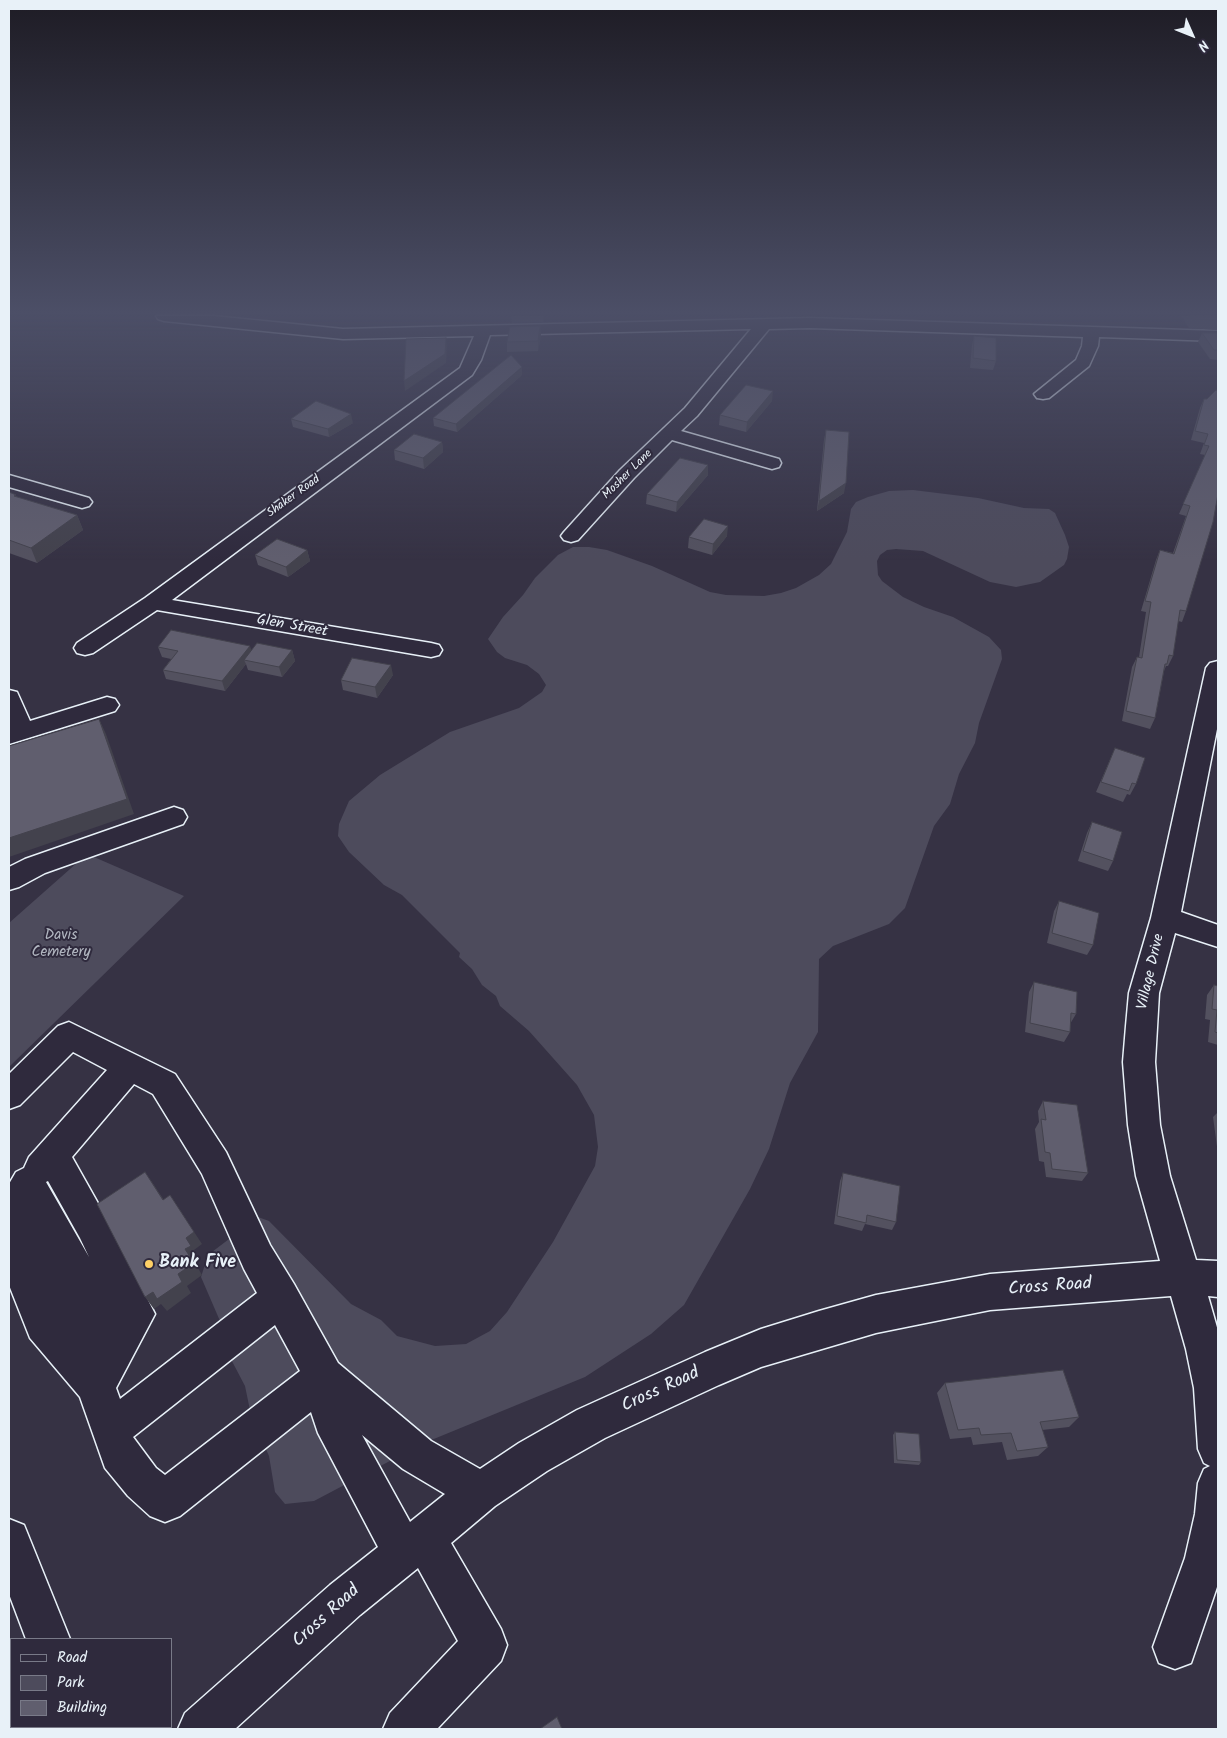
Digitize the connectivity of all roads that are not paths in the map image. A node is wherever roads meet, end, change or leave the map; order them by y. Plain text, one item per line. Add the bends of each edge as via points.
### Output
1 (432, 397) edge
2 (704, 397) edge
3 (670, 434) junction
4 (772, 463) dead end
5 (9, 481) edge
6 (82, 502) dead end
7 (571, 536) dead end
8 (153, 603) junction
9 (85, 648) dead end
10 (431, 650) dead end
11 (1218, 668) edge
12 (9, 698) edge
13 (107, 706) dead end
14 (15, 734) edge
15 (174, 817) dead end
16 (9, 880) edge
17 (1165, 918) junction
18 (1218, 936) edge
19 (130, 1066) junction
20 (9, 1095) edge
21 (28, 1181) edge
22 (9, 1241) edge
23 (1202, 1278) edge
24 (281, 1298) junction
25 (324, 1377) junction
26 (96, 1386) junction
27 (111, 1430) junction
28 (1218, 1448) edge
29 (1218, 1483) edge
30 (481, 1492) junction
31 (9, 1540) edge
32 (414, 1545) junction
33 (48, 1638) edge
34 (1175, 1647) dead end
35 (201, 1729) edge
36 (406, 1729) edge

1 - 8 street, Shaker Road
2 - 3 street, Mosher Lane
3 - 4 street
3 - 7 street, Mosher Lane via 627,474
5 - 6 street
8 - 9 street, Shaker Road
8 - 10 street, Glen Street
11 - 17 street, Village Drive
12 - 14 street
13 - 14 street
15 - 16 street via 35,866
17 - 18 street
17 - 23 street, Village Drive via 1144,993 1140,1026 1141,1100 1153,1176
19 - 20 street via 69,1035
19 - 21 street
19 - 24 street via 164,1084 214,1163 257,1257
21 - 26 street via 59,1281 83,1330
21 - 26 street via 92,1226 136,1314
22 - 26 street via 44,1325
23 - 28 street, Village Drive via 1205,1349 1213,1388
23 - 30 street, Cross Road via 990,1292 876,1314 819,1330 761,1348 599,1420 533,1457
24 - 25 street
24 - 27 street
25 - 27 street via 165,1501 142,1482 119,1454
25 - 30 street via 417,1455
25 - 32 street via 332,1419
26 - 27 street
29 - 34 street via 1216,1514 1206,1558
30 - 32 street, Cross Road
31 - 33 street
32 - 35 street, Cross Road via 345,1600
32 - 36 street via 485,1645

